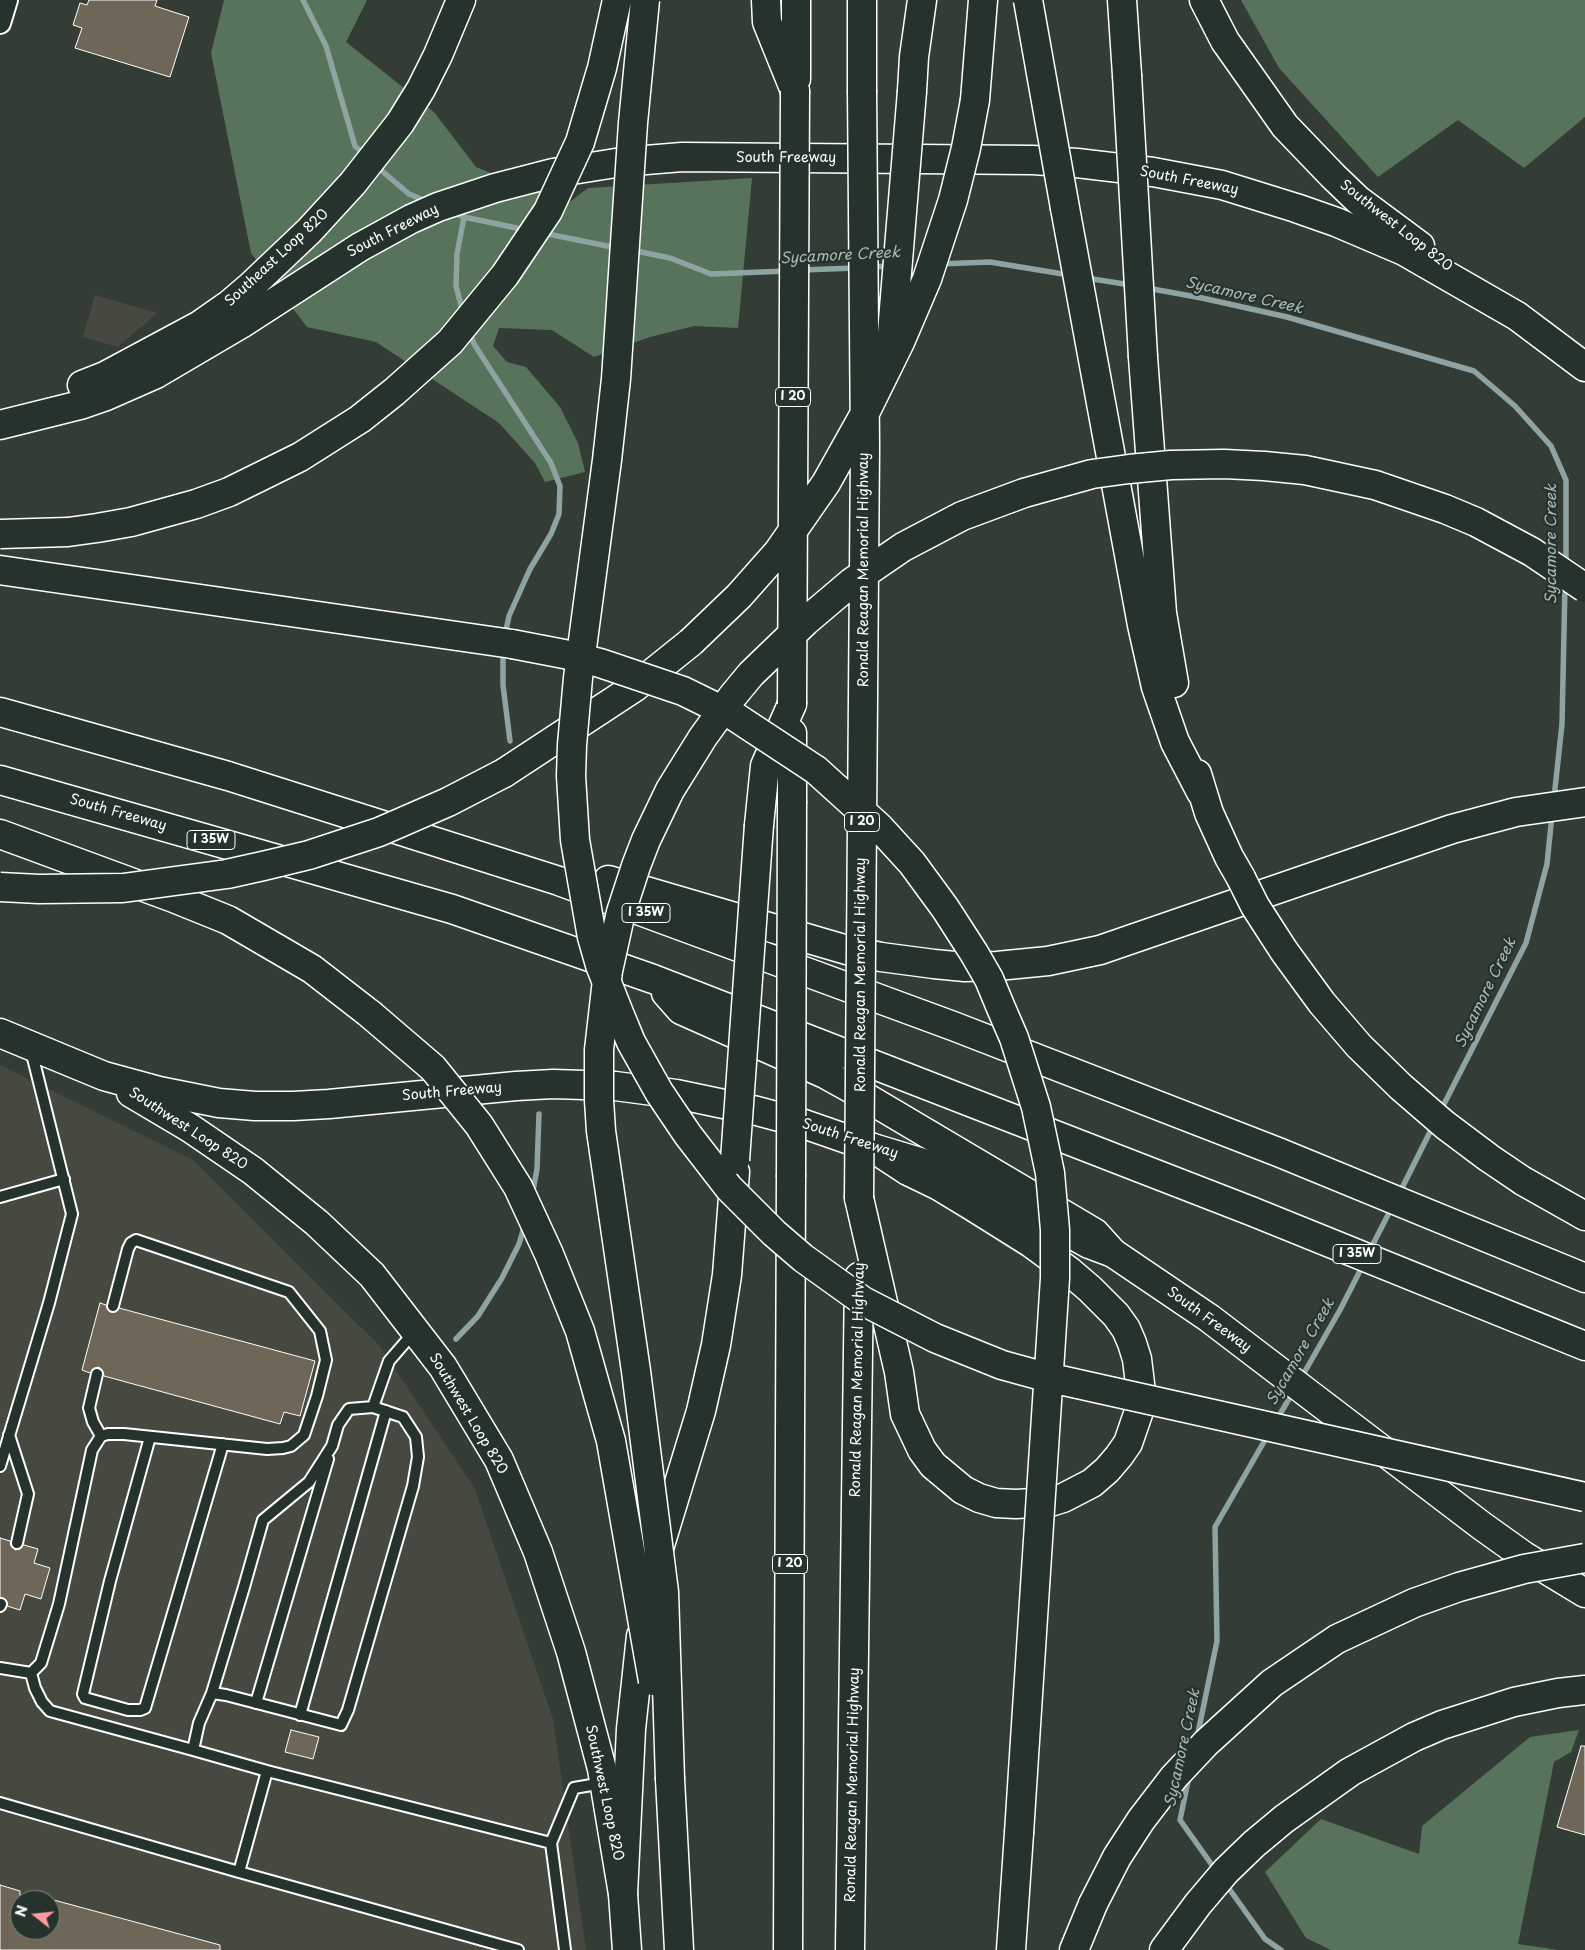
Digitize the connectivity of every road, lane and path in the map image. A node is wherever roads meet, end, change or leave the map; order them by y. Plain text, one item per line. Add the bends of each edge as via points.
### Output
1 (7, 0) edge
2 (461, 0) edge
3 (617, 0) edge
4 (645, 0) edge
5 (766, 0) edge
6 (796, 0) edge
7 (862, 0) edge
8 (922, 0) edge
9 (983, 0) edge
10 (1028, 0) edge
11 (1122, 0) edge
12 (1204, 0) edge
13 (0, 23) edge
14 (796, 91) junction
15 (235, 314) junction
16 (1516, 316) junction
17 (1585, 367) edge
18 (0, 413) edge
19 (0, 425) edge
20 (865, 447) junction
21 (0, 534) edge
22 (0, 570) edge
23 (1585, 588) edge
24 (792, 704) junction
25 (0, 712) edge
26 (0, 780) edge
27 (1201, 792) junction
28 (1585, 802) edge
29 (0, 834) edge
30 (559, 881) junction
31 (0, 887) edge
32 (653, 979) junction
33 (0, 1033) edge
34 (30, 1046) junction
35 (104, 1076) junction
36 (873, 1148) junction
37 (64, 1179) junction
38 (0, 1197) edge
39 (859, 1198) junction
40 (1585, 1216) edge
41 (1113, 1253) junction
42 (1585, 1278) edge
43 (113, 1306) dead end
44 (415, 1331) junction
45 (1585, 1346) edge
46 (96, 1374) dead end
47 (373, 1407) junction
48 (386, 1411) junction
49 (9, 1435) junction
50 (101, 1436) junction
51 (150, 1437) junction
52 (223, 1444) junction
53 (332, 1446) junction
54 (0, 1466) edge
55 (1585, 1497) edge
56 (17, 1543) dead end
57 (1585, 1558) edge
58 (1585, 1593) edge
59 (0, 1668) edge
60 (31, 1673) junction
61 (1585, 1690) edge
62 (212, 1693) junction
63 (256, 1703) junction
64 (300, 1715) junction
65 (193, 1750) junction
66 (267, 1771) junction
67 (670, 1779) junction
68 (604, 1783) junction
69 (0, 1803) edge
70 (551, 1843) junction
71 (239, 1872) junction
72 (624, 1894) junction
73 (1169, 1943) edge
74 (518, 1950) edge
75 (565, 1950) edge
76 (627, 1950) edge
77 (679, 1950) edge
78 (788, 1950) edge
79 (850, 1950) edge
80 (1011, 1950) edge
81 (1074, 1950) edge

1 - 13 street
2 - 15 main road, Southeast Loop 820 via 438,56 400,123 333,206 283,256
3 - 21 main road, bridge via 602,68 580,142 548,211 505,275 450,342 394,392 360,419 300,457 196,504 98,528
4 - 55 main road, bridge via 616,379 578,678 571,776 574,840 592,938 619,1014 659,1092 729,1188 774,1233 863,1301 935,1338 1002,1365 1069,1383
5 - 14 main road via 767,22
6 - 14 main road, I 20
7 - 20 main road, Ronald Reagan Memorial Highway / I 20, bridge
8 - 20 main road, bridge via 914,57 892,333
9 - 31 main road, bridge via 976,85 966,148 937,251 900,342 846,449 808,511 760,573 698,635 635,688 504,774 379,832 309,855 190,880 124,888
10 - 27 main road, bridge via 1142,625 1165,716
11 - 27 main road, bridge via 1144,386 1162,613 1174,682
12 - 16 main road, Southwest Loop 820 via 1225,41 1267,102 1321,164 1358,200
14 - 24 main road, I 20, bridge
15 - 16 main road, South Freeway, bridge via 411,219 468,196 553,173 682,157 1032,160 1188,178 1296,208 1365,234 1436,268
15 - 18 main road, Southeast Loop 820 via 200,325 105,376
15 - 19 main road, South Freeway via 178,362 135,384 80,405
16 - 17 main road, South Freeway
20 - 39 main road, Ronald Reagan Memorial Highway / I 20, bridge
22 - 80 main road, bridge via 521,646 573,656 651,680 734,716 799,758 879,827 912,863 945,908 989,979 1014,1038 1042,1135 1055,1230 1055,1278
23 - 67 main road, bridge via 1532,552 1476,522 1375,485 1305,470 1264,466 1206,464 1129,468 1076,478 1016,495 962,516 903,547 852,582 812,616 732,697 670,790 636,866 610,962 599,1050 601,1131 664,1592
24 - 72 main road, bridge via 765,766 727,1275 716,1345 701,1411 652,1572 642,1620 631,1729
24 - 78 main road, I 20, bridge
25 - 30 main road, I 35W via 228,776
26 - 32 main road, South Freeway / I 35W via 452,909
27 - 40 main road, bridge via 1260,914 1284,952 1340,1025 1379,1067 1466,1142 1523,1181
28 - 30 main road via 1495,816 1128,942 1076,956 997,966 957,966 881,957 818,942 610,880
29 - 67 main road, bridge via 228,920 312,969 433,1068 479,1125 518,1187 580,1331 611,1441
30 - 42 main road, I 35W via 953,1026 1278,1152
32 - 41 main road via 681,1010 852,1088 1095,1233
32 - 45 main road, South Freeway / I 35W via 1251,1211
33 - 34 main road, South Freeway
34 - 35 main road, South Freeway
34 - 37 lane
35 - 36 main road, South Freeway via 193,1098 255,1106 329,1104 553,1084 644,1089 757,1111
35 - 44 main road, Southwest Loop 820 via 253,1171 318,1224 372,1276
36 - 39 main road via 1031,1243 1116,1315 1132,1343 1141,1392 1139,1411 1128,1443 1107,1470 1085,1487 1063,1498 1016,1504 979,1498 933,1465 905,1414 899,1372
36 - 41 main road, South Freeway via 947,1173
37 - 38 lane
37 - 49 lane via 72,1214
39 - 79 main road, Ronald Reagan Memorial Highway / I 20
41 - 58 main road, South Freeway, bridge via 1210,1318 1524,1556
43 - 52 lane via 128,1249 136,1240 289,1292 311,1317 320,1331 326,1360 304,1435 291,1446 283,1448
44 - 47 lane via 389,1361
44 - 68 main road, Southwest Loop 820 via 443,1367 499,1460 538,1552 571,1652
46 - 50 lane via 89,1408
47 - 48 lane
47 - 53 lane via 348,1409 338,1425
48 - 64 lane
48 - 64 lane via 404,1416 416,1437 418,1457 414,1486 348,1710 341,1724
49 - 54 lane
49 - 56 lane via 28,1494
50 - 51 lane
50 - 60 lane via 92,1450 59,1604 41,1662
51 - 52 lane
51 - 52 lane via 83,1694 85,1698 128,1710 146,1708
53 - 62 lane via 309,1482 262,1520
53 - 63 lane
57 - 81 main road, bridge via 1524,1569 1414,1603 1337,1640 1272,1682 1174,1777 1141,1820 1117,1857
59 - 60 lane
60 - 65 lane via 42,1702 50,1711
61 - 73 main road via 1514,1702 1442,1725 1350,1772 1254,1844 1226,1871
62 - 63 lane
62 - 65 lane via 199,1723
63 - 64 lane
65 - 66 lane
66 - 70 lane
66 - 71 lane
67 - 77 main road
68 - 70 lane via 574,1788
68 - 72 main road, Southwest Loop 820
69 - 71 lane
70 - 75 lane
71 - 74 lane
72 - 76 main road, Southwest Loop 820

